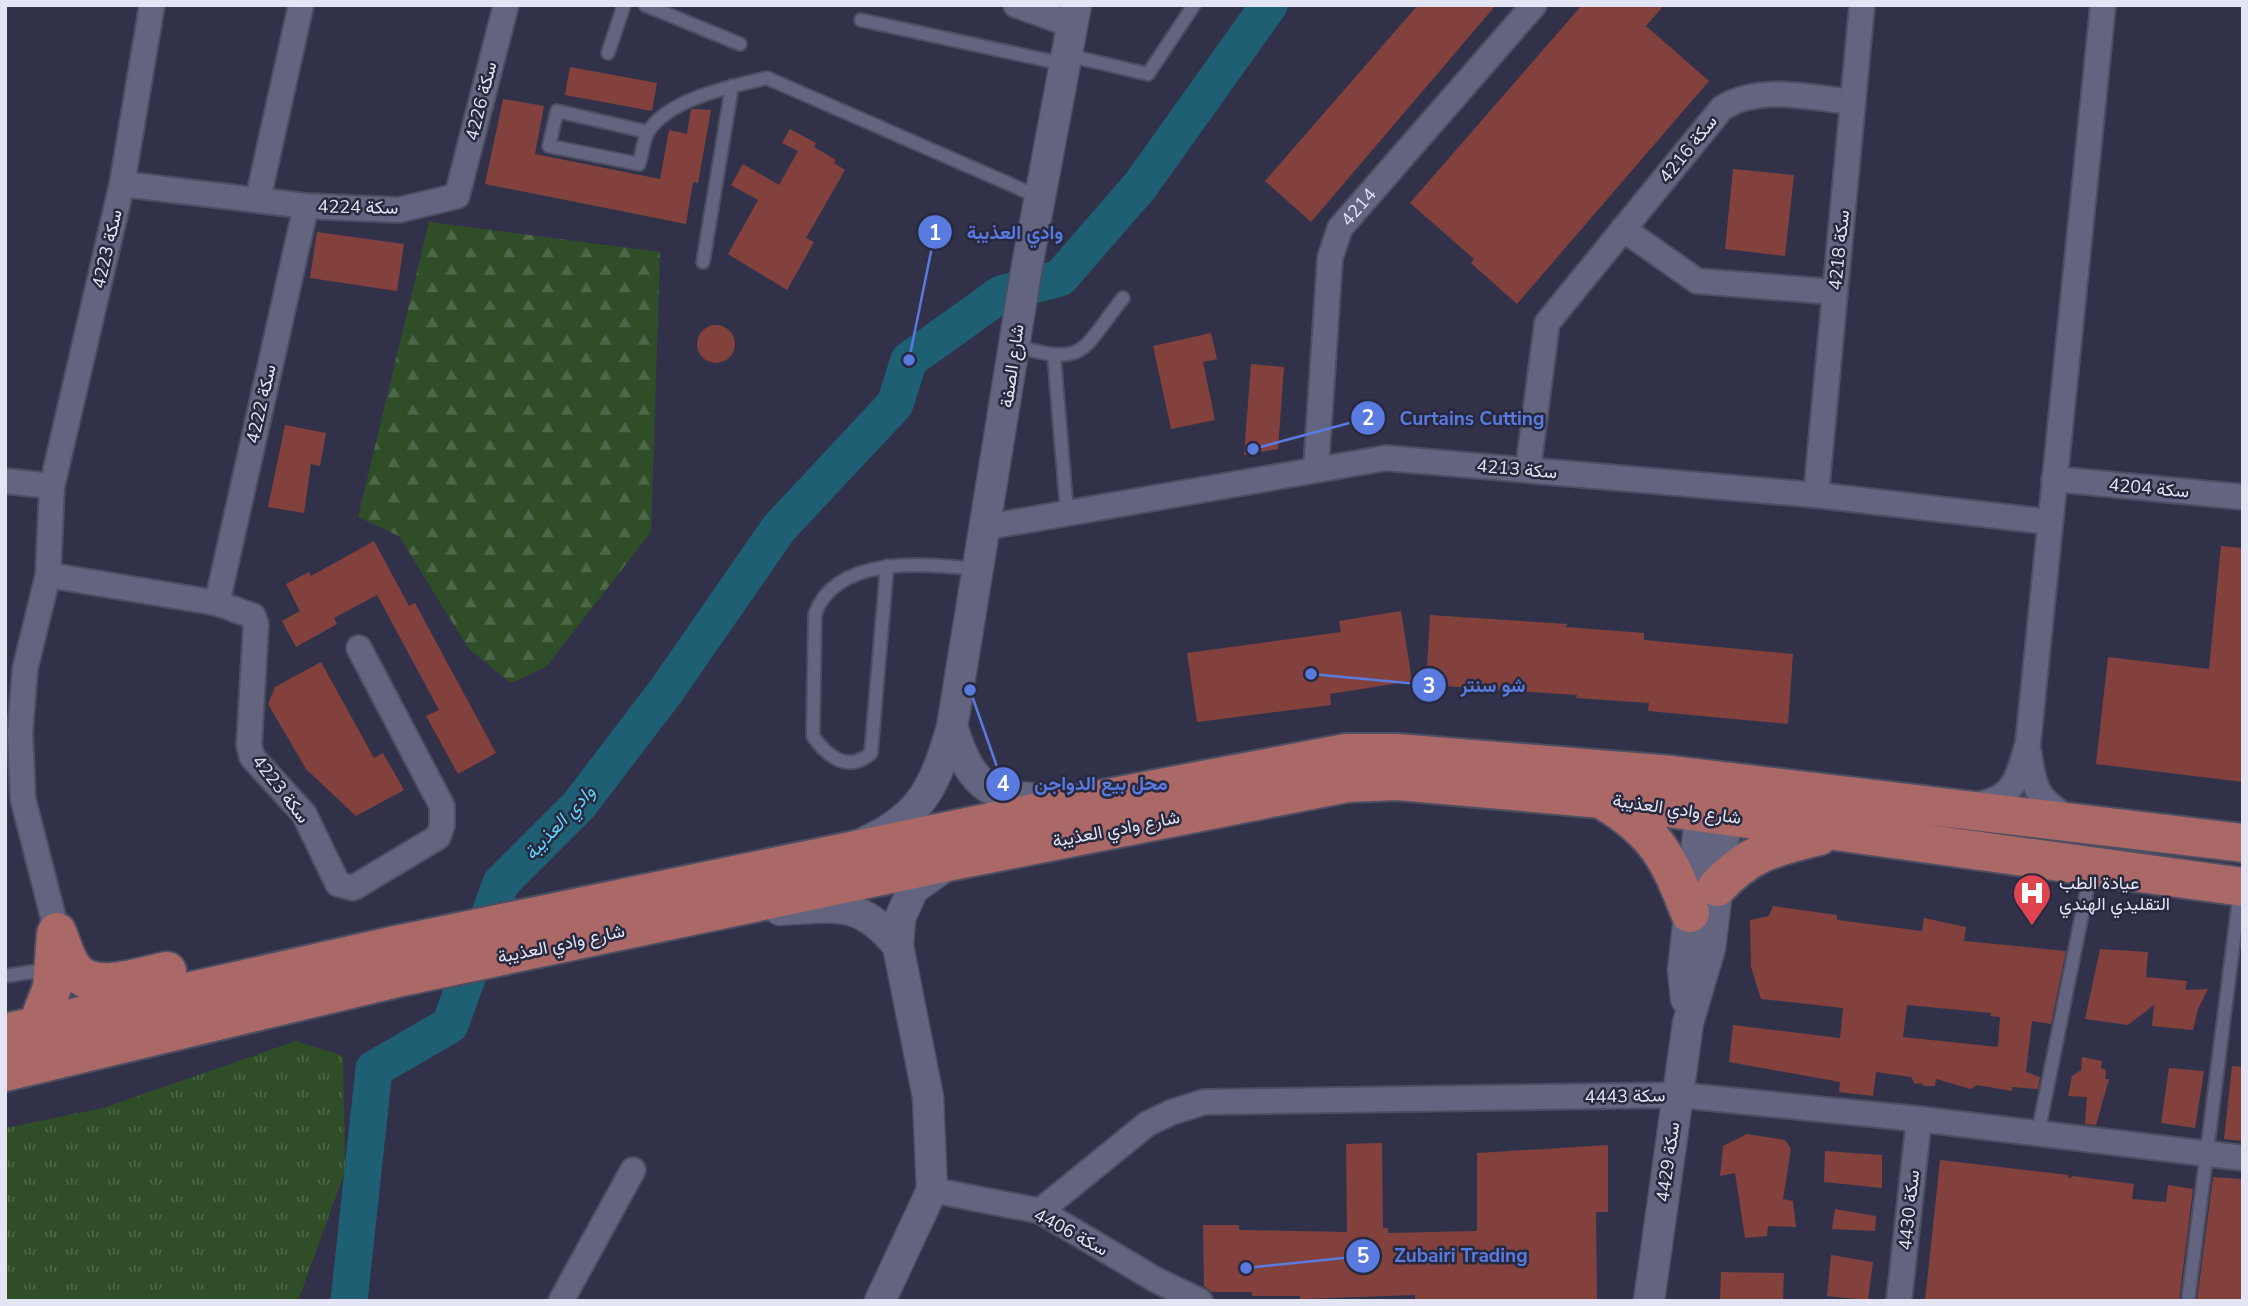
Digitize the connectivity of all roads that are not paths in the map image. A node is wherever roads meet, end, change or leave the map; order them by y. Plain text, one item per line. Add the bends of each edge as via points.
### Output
1 (152, 5) edge
2 (301, 5) edge
3 (506, 5) edge
4 (624, 5) edge
5 (645, 5) edge
6 (1194, 5) edge
7 (1534, 5) edge
8 (1862, 5) edge
9 (2103, 5) edge
10 (1026, 7) edge
11 (1074, 15) edge
12 (861, 20) dead end
13 (740, 44) dead end
14 (608, 53) dead end
15 (1065, 60) junction
16 (732, 86) junction
17 (1853, 102) junction
18 (648, 132) junction
19 (122, 184) junction
20 (457, 196) joint
21 (1039, 197) junction
22 (258, 200) junction
23 (306, 206) junction
24 (1623, 229) junction
25 (703, 262) dead end
26 (1835, 292) junction
27 (1124, 298) dead end
28 (1017, 335) junction
29 (1054, 356) junction
30 (1316, 468) junction
31 (1528, 469) junction
32 (2054, 479) junction
33 (5, 481) edge
34 (52, 486) junction
35 (1816, 495) junction
36 (2243, 497) edge
37 (1067, 512) junction
38 (2050, 522) junction
39 (987, 527) junction
40 (887, 566) junction
41 (980, 569) junction
42 (48, 575) junction
43 (217, 603) junction
44 (359, 648) dead end
45 (952, 727) junction
46 (2028, 743) junction
47 (14, 796) edge
48 (1716, 797) junction
49 (1602, 799) junction
50 (1097, 800) junction
51 (1956, 807) junction
52 (2073, 821) junction
53 (1840, 831) junction
54 (2243, 843) edge
55 (841, 853) junction
56 (953, 861) junction
57 (2092, 866) junction
58 (2242, 887) edge
59 (698, 900) junction
60 (1704, 900) junction
61 (898, 946) junction
62 (55, 950) junction
63 (394, 962) junction
64 (272, 972) junction
65 (5, 976) edge
66 (21, 1029) edge
67 (5, 1072) edge
68 (1678, 1095) junction
69 (1919, 1119) junction
70 (2038, 1133) junction
71 (2207, 1153) junction
72 (2243, 1158) edge
73 (633, 1170) dead end
74 (932, 1190) junction
75 (1040, 1211) junction
76 (1152, 1290) edge
77 (561, 1301) edge
78 (880, 1301) edge
79 (1200, 1301) edge
80 (1649, 1301) edge
81 (1899, 1301) edge
82 (2188, 1301) edge

1 - 19 street, سكة 4223
2 - 22 street
3 - 20 street, سكة 4226
4 - 14 lane
5 - 13 lane
6 - 15 lane via 1148,74
7 - 30 street, 4214 via 1340,228 1329,258
8 - 17 street, سكة 4218
9 - 32 street
10 - 11 street
11 - 15 street, شارع الصفة
12 - 15 lane
15 - 21 street, شارع الصفة
16 - 18 lane via 678,105
16 - 21 lane via 767,78
16 - 25 lane
17 - 24 street, سكة 4216 via 1758,93 1736,99 1722,108
17 - 26 street, سكة 4218
18 - 18 lane via 557,111 549,146 639,164
19 - 22 street, سكة 4224
19 - 34 street, سكة 4223
20 - 23 street, سكة 4224 via 400,210
21 - 28 street, شارع الصفة
22 - 23 street, سكة 4224
23 - 43 street, سكة 4222
24 - 26 street via 1697,281
24 - 31 street, سكة 4216 via 1547,323
26 - 35 street, سكة 4218
27 - 29 lane via 1081,350 1068,357
28 - 29 lane
28 - 39 street, شارع الصفة
29 - 37 lane
30 - 31 street, سكة 4213 via 1386,458
30 - 37 street, سكة 4213
31 - 35 street, سكة 4213
32 - 36 street, سكة 4204
32 - 38 street
33 - 34 street
34 - 42 street, سكة 4223
35 - 38 street, سكة 4213
37 - 39 street, سكة 4213
38 - 46 street
39 - 41 street, شارع الصفة
40 - 40 lane via 833,586 821,596 815,614 813,736 824,752 839,762 862,761 871,753
40 - 41 lane via 935,564
41 - 45 street, شارع الصفة
42 - 43 street, سكة 4223
42 - 47 street, سكة 4223 via 24,669
43 - 44 street, سكة 4223 via 250,614 256,624 252,757 304,814 338,884 345,888 353,888 438,836 443,816 442,806
45 - 50 street via 970,774 985,788 1034,799
45 - 55 street, شارع الصفة via 937,777 922,802 876,837
46 - 51 street via 2017,782 2003,796
46 - 52 street via 2038,795
47 - 62 street, سكة 4223
48 - 49 main road, شارع وادي العذيبة
48 - 50 main road, شارع وادي العذيبة via 1397,753 1346,753
48 - 51 main road, شارع وادي العذيبة
48 - 53 main road, شارع وادي العذيبة
48 - 60 street, سكة 4429
49 - 56 main road, شارع وادي العذيبة via 1398,781 1347,783
49 - 60 main road via 1637,821 1674,873
50 - 55 main road, شارع وادي العذيبة
51 - 52 main road, شارع وادي العذيبة
52 - 54 main road, شارع وادي العذيبة via 2197,822
53 - 57 main road, شارع وادي العذيبة
53 - 60 main road via 1770,848 1740,864
55 - 59 main road, شارع وادي العذيبة
56 - 59 main road, شارع وادي العذيبة
56 - 61 street via 913,889 901,918
57 - 58 main road, شارع وادي العذيبة
57 - 70 lane
58 - 71 lane
59 - 61 street via 849,908 871,918
59 - 63 main road, شارع وادي العذيبة
60 - 68 street, سكة 4429 via 1683,970 1688,1023
61 - 74 street via 928,1097
62 - 64 main road via 88,981 102,983 220,961
62 - 65 lane
62 - 66 main road via 52,988
63 - 64 main road, شارع وادي العذيبة
63 - 67 main road, شارع وادي العذيبة
64 - 66 main road, شارع وادي العذيبة
68 - 69 street, سكة 4443
68 - 75 street, سكة 4443 via 1203,1102 1147,1124
68 - 80 street, سكة 4429
69 - 70 street, سكة 4443
69 - 81 street, سكة 4430
70 - 71 street, سكة 4443
71 - 72 street, سكة 4443
71 - 82 lane
73 - 77 street
74 - 75 street, سكة 4406
74 - 78 street
75 - 76 street, سكة 4406
76 - 79 street, سكة 4406

